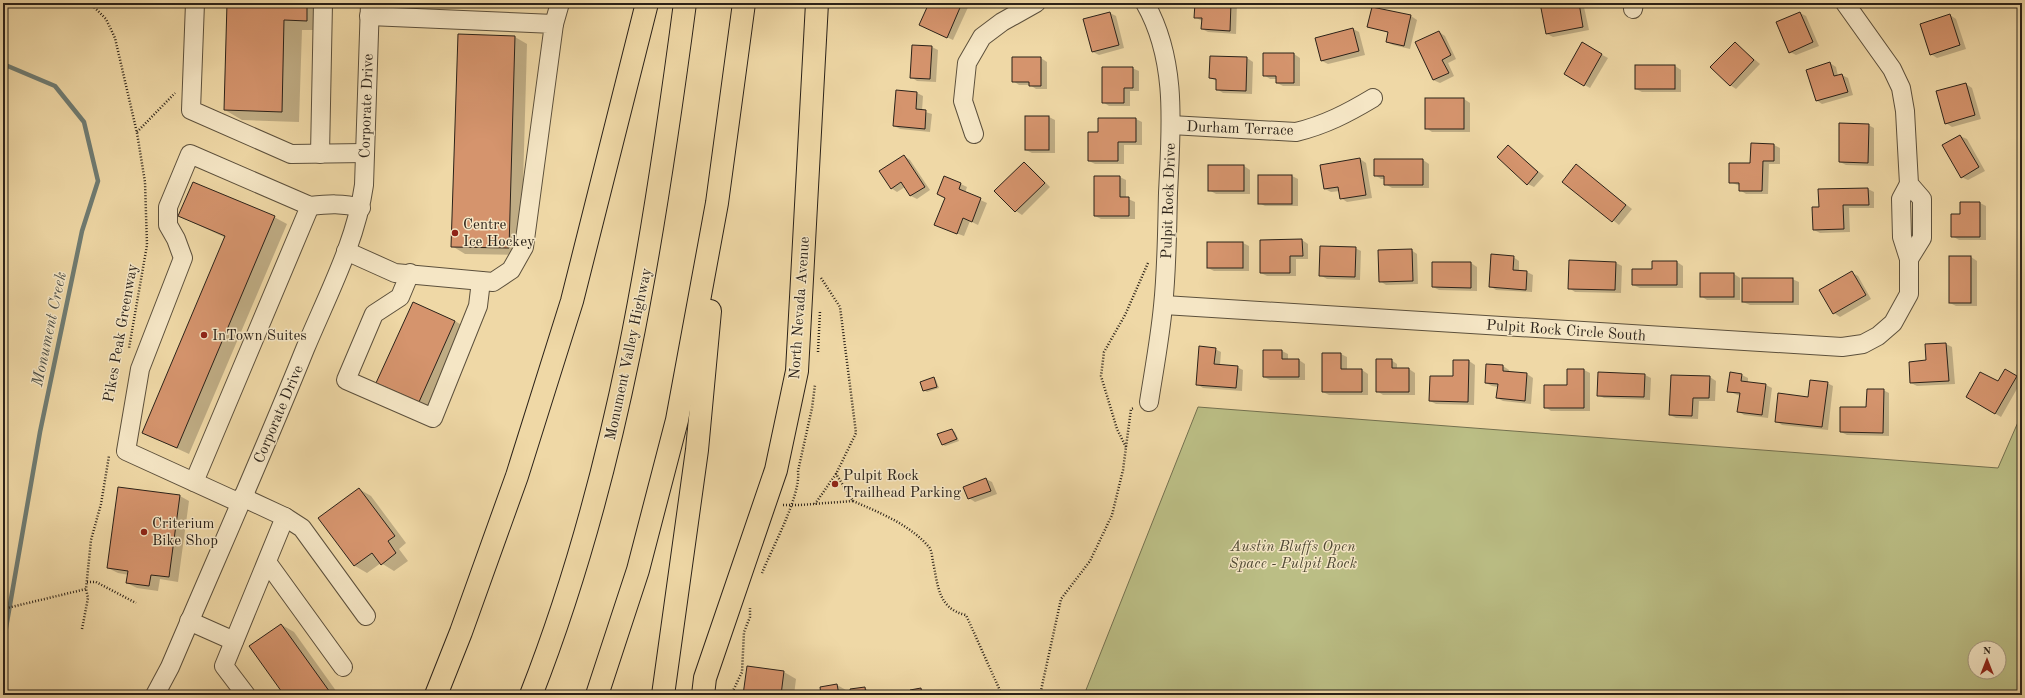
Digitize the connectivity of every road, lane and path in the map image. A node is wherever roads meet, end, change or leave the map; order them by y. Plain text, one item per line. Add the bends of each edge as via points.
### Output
1 (90, 3) edge
2 (195, 3) edge
3 (323, 3) edge
4 (560, 3) edge
5 (647, 3) edge
6 (685, 3) edge
7 (744, 3) edge
8 (817, 3) edge
9 (1036, 3) edge
10 (1145, 3) edge
11 (1845, 3) edge
12 (370, 10) edge
13 (554, 24) junction
14 (192, 76) junction
15 (1373, 98) dead end
16 (1171, 125) junction
17 (137, 133) junction
18 (974, 134) dead end
19 (726, 143) junction
20 (365, 153) junction
21 (320, 154) junction
22 (310, 206) junction
23 (361, 208) junction
24 (346, 250) junction
25 (1149, 262) dead end
26 (410, 273) junction
27 (820, 276) dead end
28 (481, 280) junction
29 (1164, 305) junction
30 (128, 350) dead end
31 (1149, 402) joint
32 (1126, 448) junction
33 (110, 450) dead end
34 (836, 474) junction
35 (194, 482) junction
36 (241, 500) junction
37 (853, 501) junction
38 (764, 504) junction
39 (815, 504) junction
40 (285, 517) junction
41 (267, 562) junction
42 (87, 582) junction
43 (86, 589) junction
44 (136, 603) dead end
45 (3, 609) edge
46 (366, 616) dead end
47 (189, 621) junction
48 (82, 629) dead end
49 (234, 641) junction
50 (343, 667) dead end
51 (155, 695) edge
52 (246, 695) edge
53 (436, 695) edge
54 (531, 695) edge
55 (597, 695) edge
56 (664, 695) edge
57 (703, 695) edge
58 (1002, 695) edge
59 (1040, 695) edge

1 - 17 path, Pikes Peak Greenway via 113,32
2 - 14 street
3 - 21 street
4 - 13 street
5 - 53 main road via 572,301 517,476
6 - 54 main road, Monument Valley Highway via 647,262 618,408 581,550
7 - 19 main road
8 - 38 main road, North Nevada Avenue via 796,371 776,470
9 - 18 street via 1002,22 982,37 967,63 963,101
10 - 16 street, Pulpit Rock Drive via 1162,43 1167,64
11 - 29 street, Pulpit Rock Circle South via 1892,69 1901,88 1905,111 1908,176 1922,199 1922,238 1909,259 1909,294 1893,323 1878,336 1863,344 1842,347
12 - 13 street
12 - 20 street, Corporate Drive
13 - 28 street via 524,247 511,270 493,282
14 - 17 path
14 - 21 street via 191,110 291,154
15 - 16 street, Durham Terrace via 1345,115 1314,128 1296,132
16 - 29 street, Pulpit Rock Drive
17 - 30 path, Pikes Peak Greenway via 145,182 148,236
19 - 55 main road via 677,420 638,570
19 - 56 main road via 697,450
20 - 21 street
20 - 23 street, Corporate Drive
22 - 23 street via 345,204
22 - 35 street
22 - 35 street via 190,154 181,174 168,207 168,225 183,258 140,369 126,451
23 - 24 street, Corporate Drive
24 - 26 street via 394,272
24 - 36 street, Corporate Drive
25 - 32 path via 1125,315 1104,352 1101,376 1117,429
26 - 28 street
26 - 28 street via 400,297 374,314 346,380 433,418 478,306
27 - 34 path via 840,307 856,433
29 - 31 street, Pulpit Rock Drive
31 - 32 path via 1131,409
32 - 59 path via 1112,515 1090,561 1061,599
33 - 42 path via 91,540
34 - 37 path
34 - 39 path
35 - 36 street
36 - 40 street
36 - 47 street, Corporate Drive
37 - 39 path
37 - 58 path via 884,514 915,533 930,549 941,597 956,613 966,615
38 - 39 path
38 - 57 main road, North Nevada Avenue via 705,678
40 - 41 street
40 - 46 street via 302,528
41 - 49 street
41 - 50 street
42 - 43 path
42 - 44 path via 96,582
43 - 45 path
43 - 48 path via 88,598
47 - 49 street
47 - 51 street, Corporate Drive
49 - 52 street via 224,666

